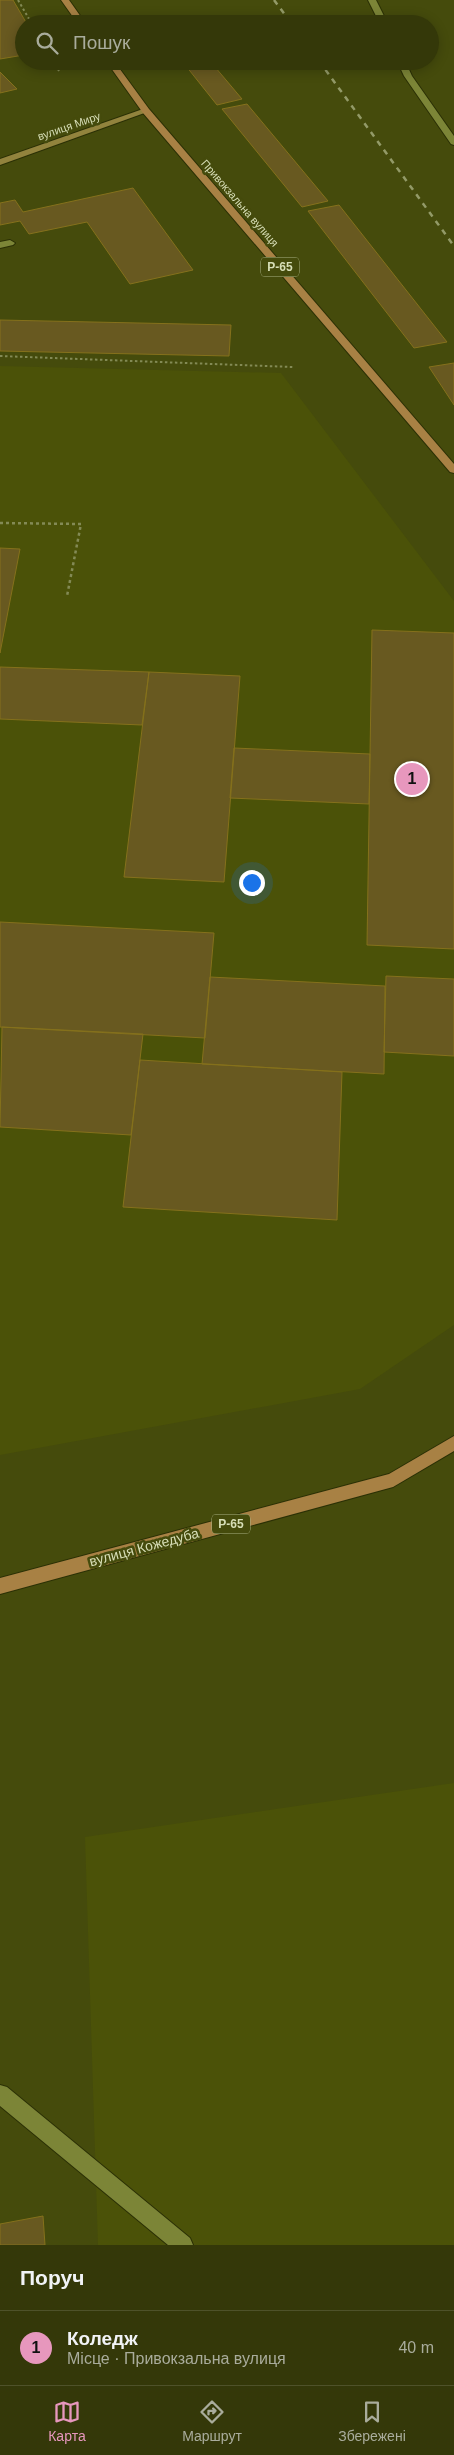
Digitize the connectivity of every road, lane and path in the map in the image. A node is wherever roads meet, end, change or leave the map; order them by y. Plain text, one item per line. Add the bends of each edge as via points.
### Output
1 (18, 0) edge
2 (65, 0) edge
3 (372, 0) edge
4 (27, 15) edge
5 (76, 15) edge
6 (380, 15) edge
7 (116, 70) edge
8 (405, 70) edge
9 (146, 111) junction
10 (454, 142) edge
11 (0, 162) edge
12 (0, 356) edge
13 (293, 367) dead end
14 (454, 470) edge
15 (0, 523) edge
16 (67, 596) dead end
17 (454, 1443) edge
18 (0, 1586) edge
19 (0, 2094) edge
20 (183, 2245) edge

1 - 4 path
2 - 5 main road
3 - 6 street
7 - 9 main road, Привокзальна вулиця / Р-65
8 - 10 street
9 - 11 main road, вулиця Миру
9 - 14 main road, Привокзальна вулиця / Р-65
12 - 13 path
15 - 16 path via 81,524
17 - 18 main road, вулиця Кожедуба / Р-65 via 393,1480
19 - 20 street

